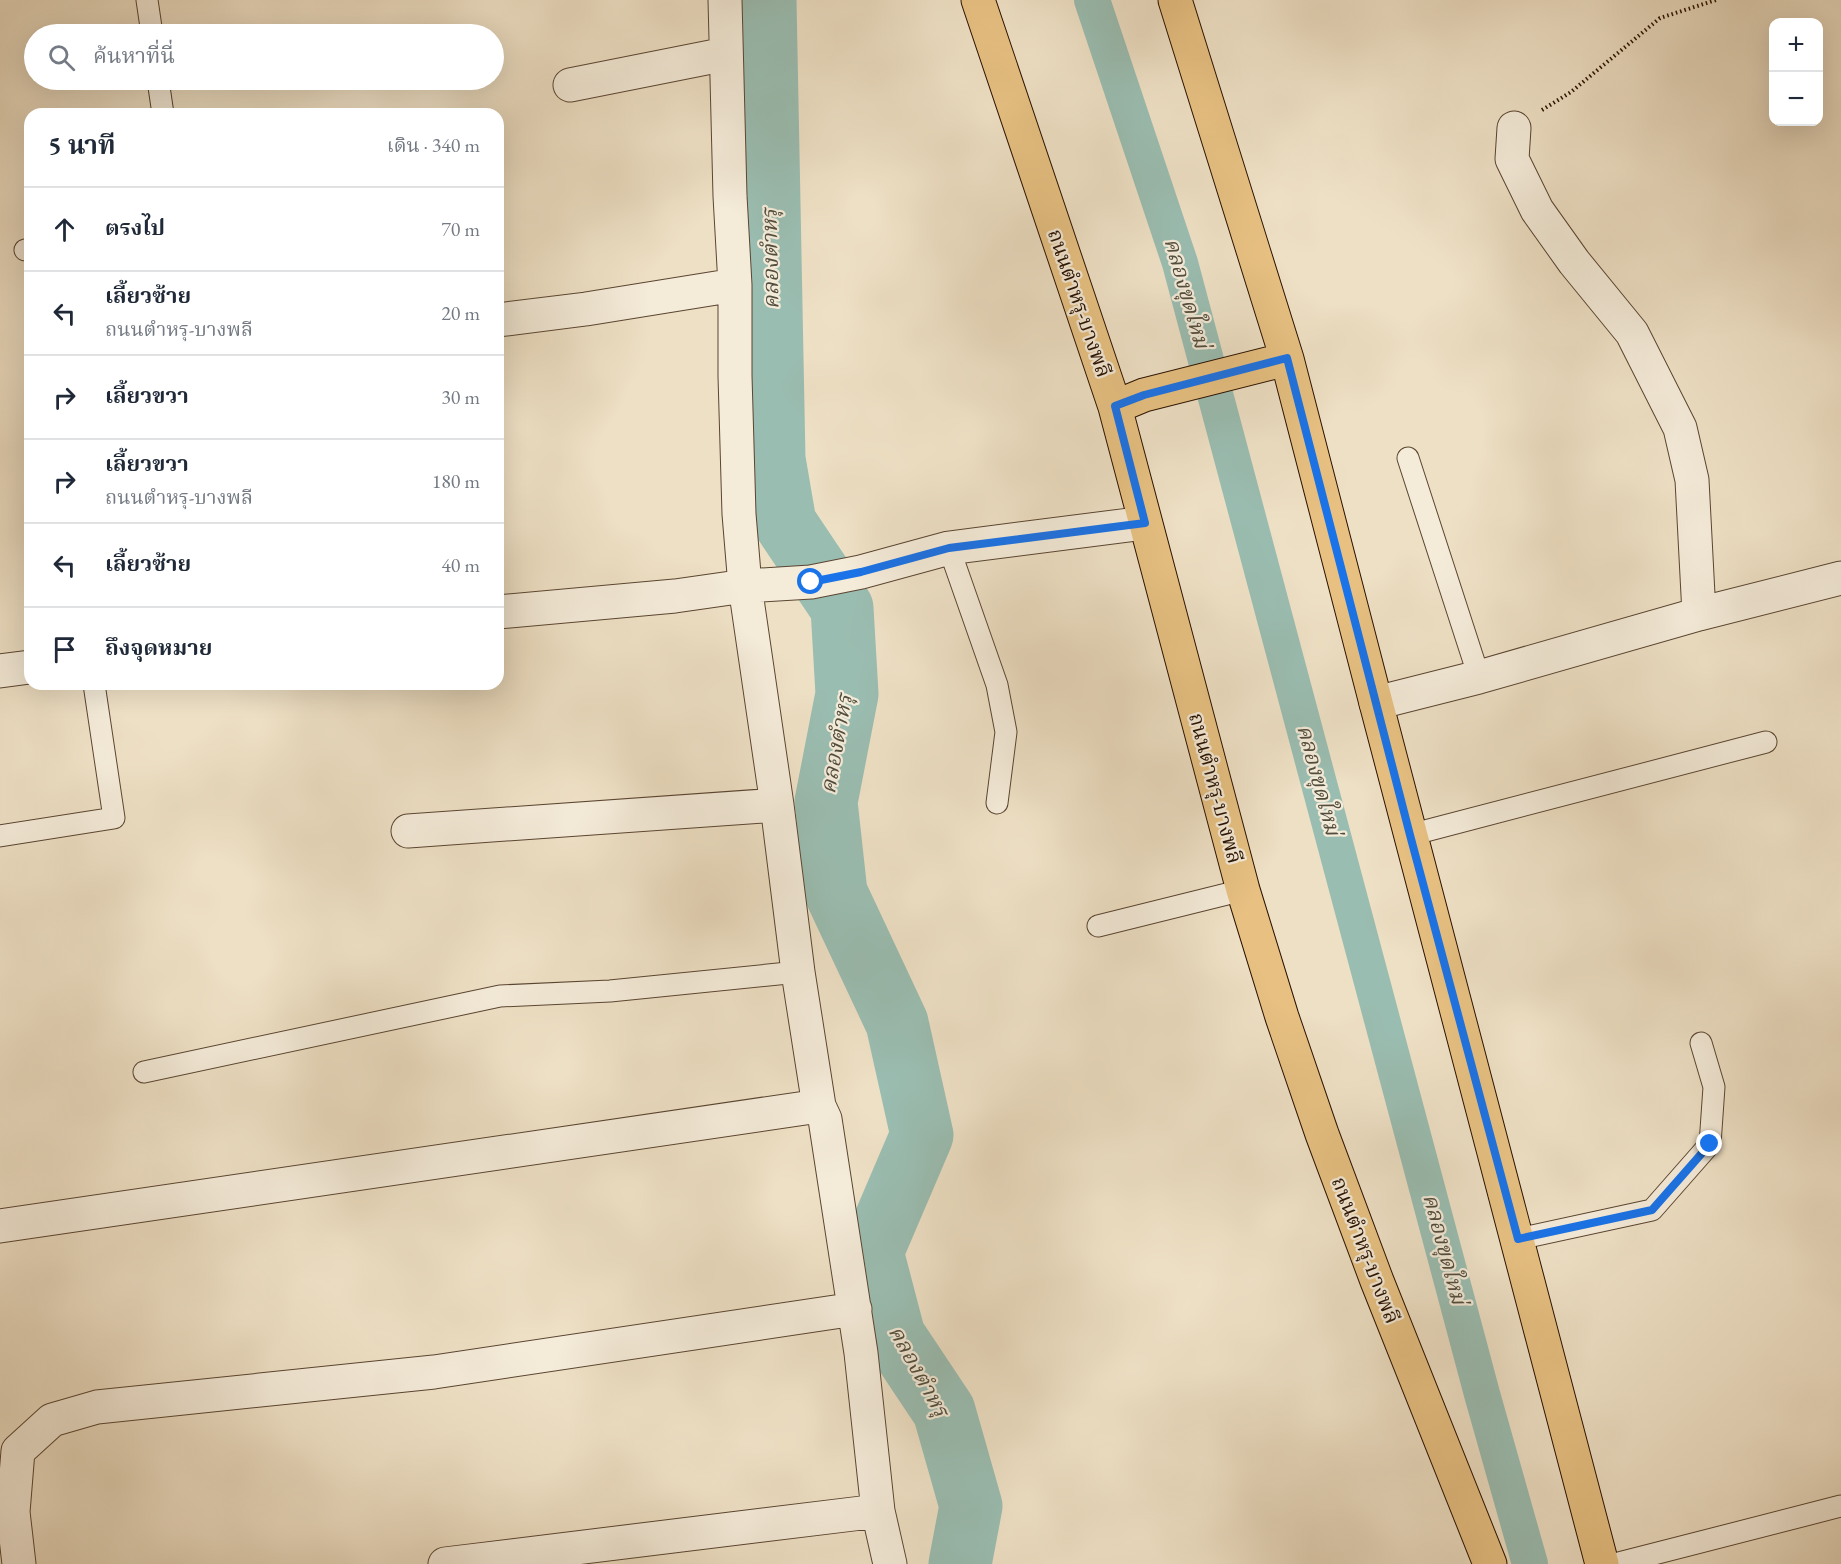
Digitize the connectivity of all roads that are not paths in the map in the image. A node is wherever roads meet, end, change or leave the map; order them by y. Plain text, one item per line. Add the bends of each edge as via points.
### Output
1 (147, 0) edge
2 (725, 0) edge
3 (978, 0) edge
4 (1175, 0) edge
5 (151, 24) edge
6 (726, 54) junction
7 (570, 85) dead end
8 (159, 90) edge
9 (162, 108) edge
10 (1514, 128) road end
11 (735, 285) junction
12 (504, 319) edge
13 (1287, 358) junction
14 (1130, 401) junction
15 (1408, 458) dead end
16 (1145, 523) junction
17 (949, 548) junction
18 (1841, 578) edge
19 (745, 586) junction
20 (504, 611) edge
21 (1699, 614) junction
22 (24, 669) edge
23 (0, 671) edge
24 (1479, 677) junction
25 (95, 690) edge
26 (1376, 703) junction
27 (1766, 742) dead end
28 (997, 803) dead end
29 (777, 805) junction
30 (408, 831) dead end
31 (1410, 835) junction
32 (0, 836) edge
33 (1243, 890) junction
34 (1098, 926) dead end
35 (798, 972) junction
36 (1701, 1043) dead end
37 (144, 1072) dead end
38 (819, 1106) junction
39 (0, 1226) edge
40 (1518, 1239) junction
41 (855, 1309) junction
42 (1841, 1506) edge
43 (878, 1511) junction
44 (19, 1564) edge
45 (445, 1564) edge
46 (890, 1564) edge
47 (1490, 1564) edge
48 (1602, 1564) edge
49 (1615, 1564) edge

1 - 5 lane
2 - 6 street
3 - 14 main road, ถนนตำหรุ-บางพลี
4 - 13 main road
6 - 7 street
6 - 11 street
8 - 9 lane
10 - 21 street via 1512,159 1538,210 1632,333 1680,428 1692,480
11 - 12 street
11 - 19 street via 739,514
13 - 14 main road
13 - 26 main road
14 - 16 main road, ถนนตำหรุ-บางพลี
15 - 24 lane
16 - 17 street
16 - 33 main road, ถนนตำหรุ-บางพลี
17 - 19 street via 811,582
17 - 28 lane via 997,685 1006,732
18 - 21 street
19 - 20 street
19 - 29 street
21 - 24 street
22 - 23 street
24 - 26 street
25 - 32 lane via 114,818
26 - 31 main road
27 - 31 lane
29 - 30 street
29 - 35 street
31 - 40 main road
33 - 34 lane
33 - 47 main road, ถนนตำหรุ-บางพลี via 1322,1134
35 - 37 lane via 610,991 500,996
35 - 38 street
36 - 40 lane via 1714,1087 1710,1144 1652,1210
38 - 39 street
38 - 41 street via 825,1119
40 - 48 main road
41 - 43 street
41 - 44 street via 434,1371 97,1407 52,1420 18,1451 13,1512
42 - 49 lane
43 - 45 street
43 - 46 street

